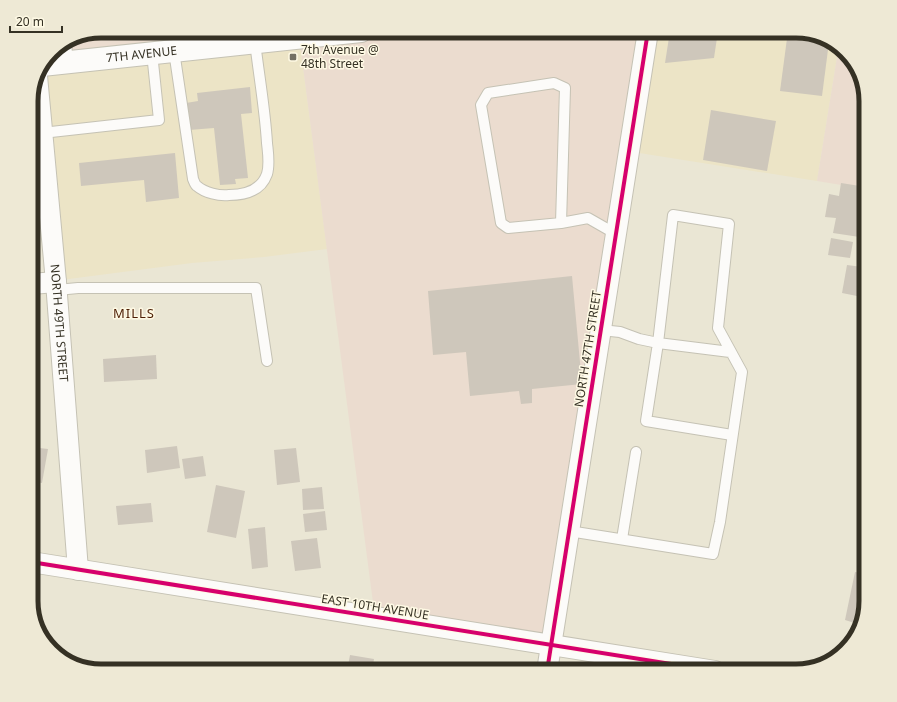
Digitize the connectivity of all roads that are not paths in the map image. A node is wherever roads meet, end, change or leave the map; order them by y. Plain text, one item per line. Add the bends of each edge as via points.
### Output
1 (294, 38) edge
2 (647, 38) edge
3 (202, 39) edge
4 (255, 42) junction
5 (174, 51) junction
6 (67, 53) edge
7 (152, 53) junction
8 (54, 59) edge
9 (38, 96) edge
10 (42, 134) junction
11 (561, 223) junction
12 (616, 234) junction
13 (38, 285) edge
14 (56, 286) junction
15 (601, 330) junction
16 (658, 343) junction
17 (730, 352) junction
18 (267, 361) dead end
19 (732, 435) junction
20 (636, 452) dead end
21 (569, 531) junction
22 (622, 539) junction
23 (38, 567) edge
24 (78, 570) junction
25 (551, 645) junction
26 (548, 664) edge
27 (671, 664) edge

1 - 4 street, 7TH AVENUE
2 - 12 street, NORTH 47TH STREET
3 - 4 street, 7TH AVENUE
3 - 5 street, 7TH AVENUE
4 - 5 lane via 268,162 262,183 254,191 237,195 221,196 209,192 197,186 192,178
5 - 7 street, 7TH AVENUE
6 - 7 street, 7TH AVENUE
6 - 8 street, 7TH AVENUE
7 - 10 lane via 159,120
9 - 10 street, NORTH 49TH STREET
10 - 14 street, NORTH 49TH STREET
11 - 11 lane via 508,228 501,223 481,105 488,92 554,83 565,88
11 - 12 lane via 588,218
12 - 15 street, NORTH 47TH STREET
13 - 14 street
14 - 18 lane via 256,288
14 - 24 street, NORTH 49TH STREET
15 - 16 lane via 620,332
15 - 21 street, NORTH 47TH STREET
16 - 17 lane
16 - 17 lane via 673,215 729,224 718,328
16 - 19 lane via 646,421
17 - 19 lane via 742,372
19 - 22 lane via 713,554
20 - 22 lane
21 - 22 lane
21 - 25 street, NORTH 47TH STREET
23 - 24 street, EAST 10TH AVENUE
24 - 25 street, EAST 10TH AVENUE
25 - 26 street, NORTH 47TH STREET
25 - 27 street, EAST 10TH AVENUE

